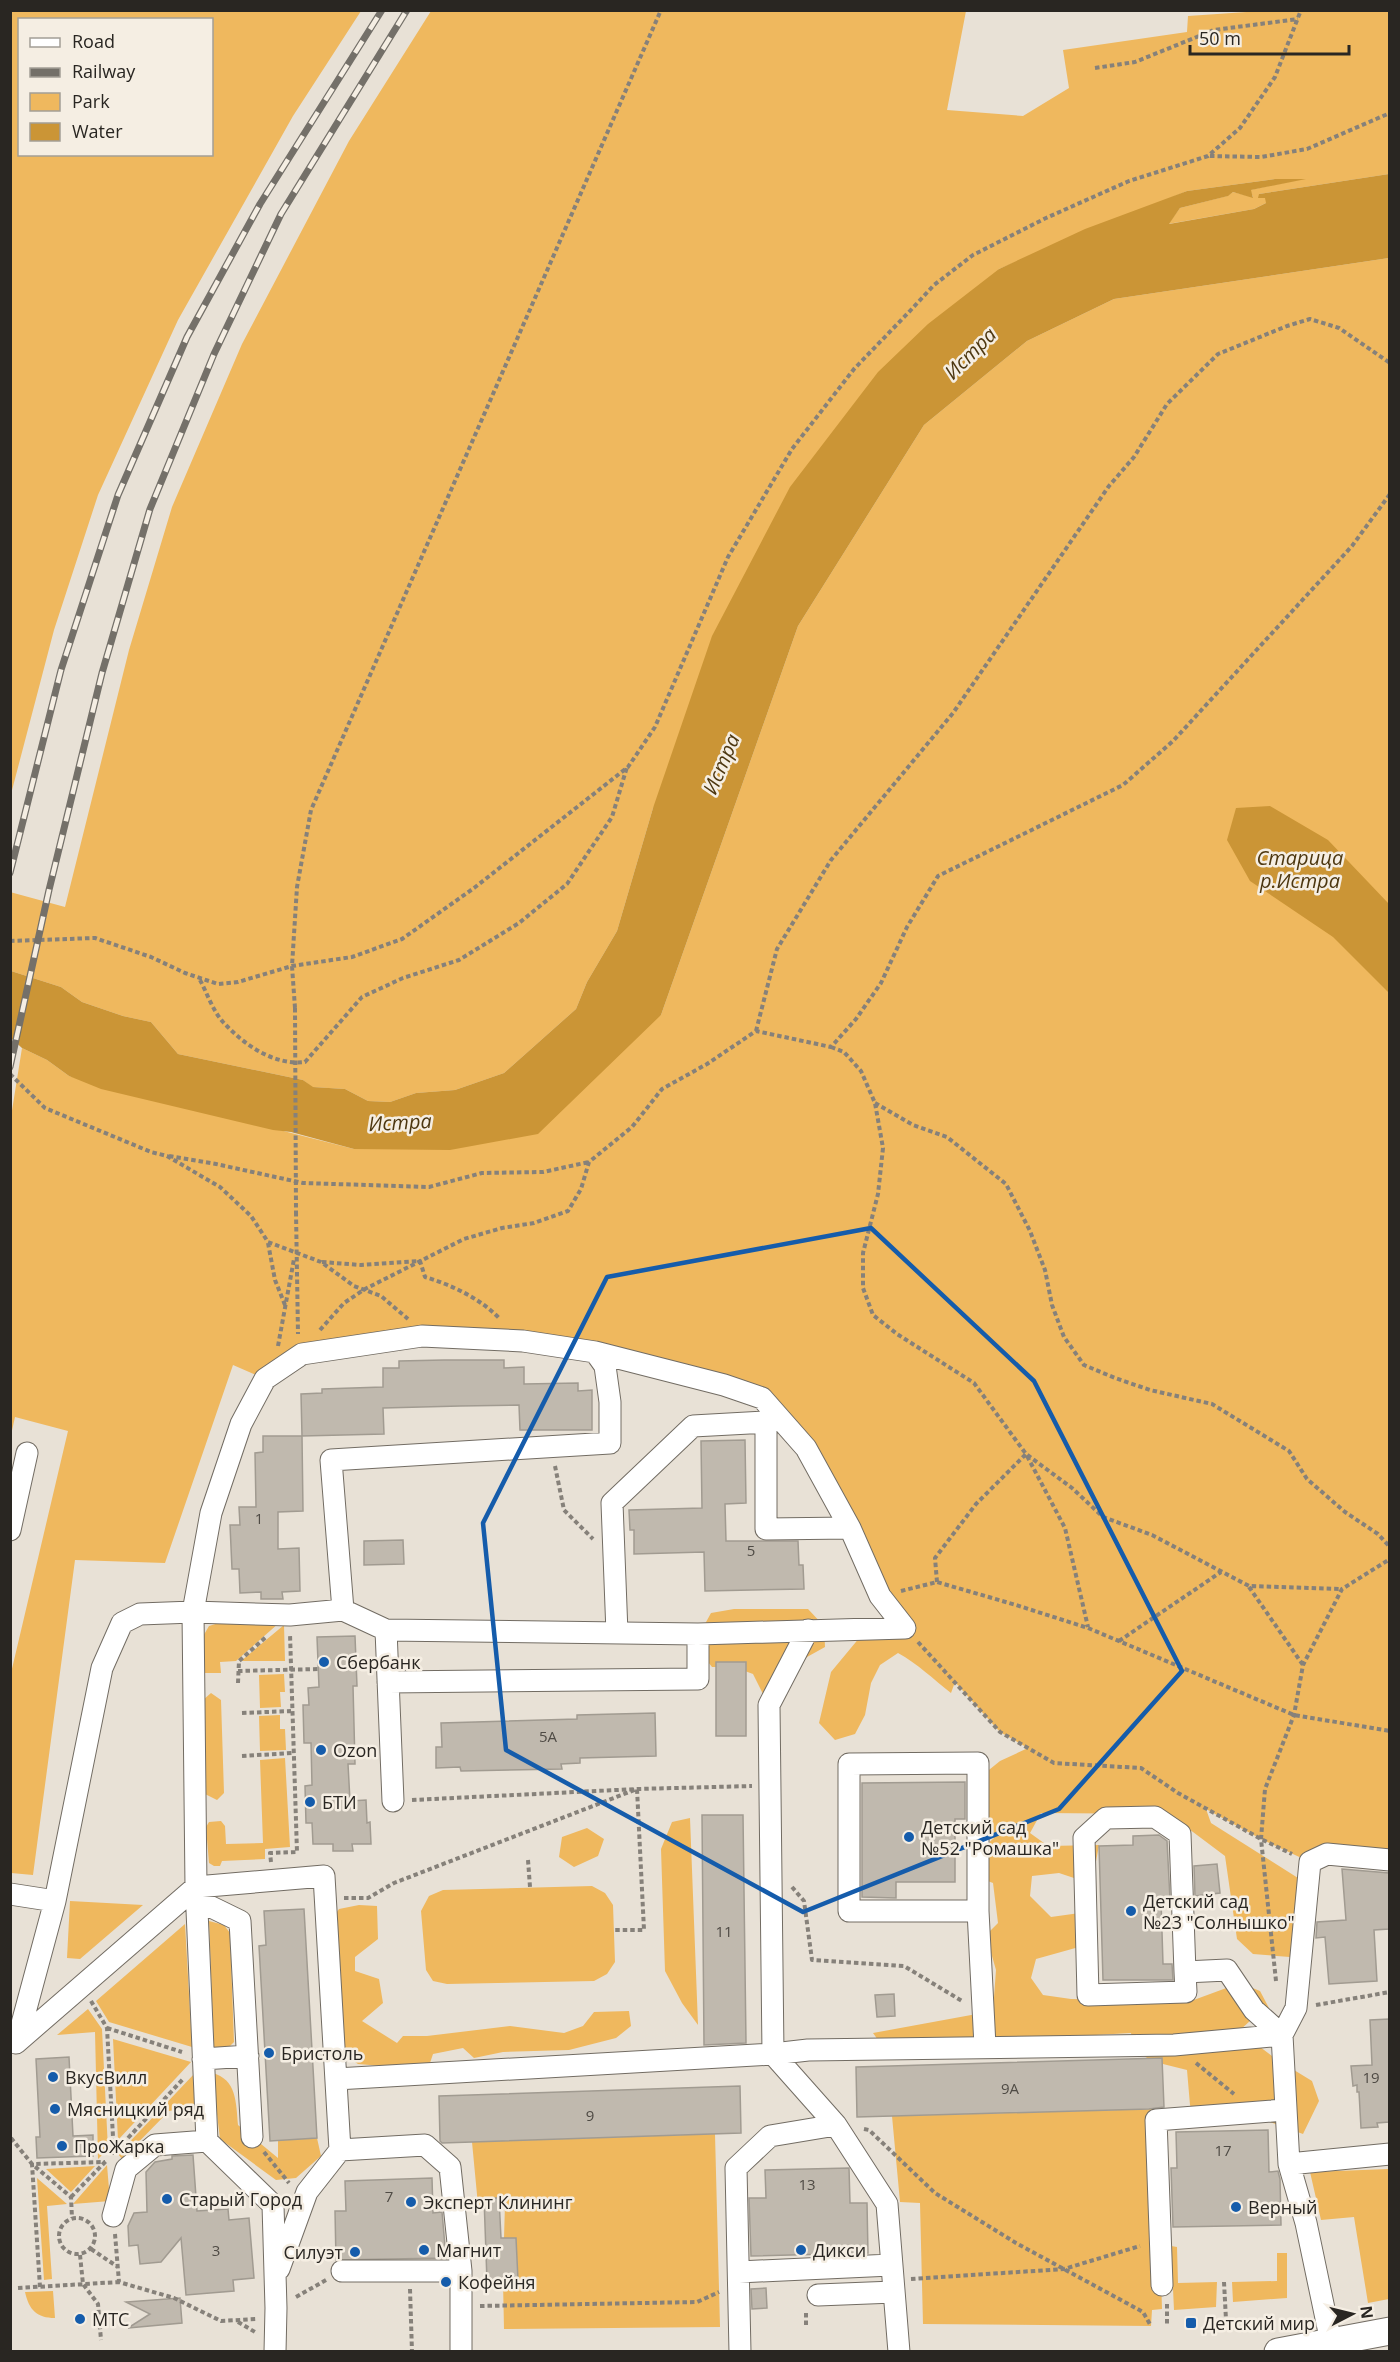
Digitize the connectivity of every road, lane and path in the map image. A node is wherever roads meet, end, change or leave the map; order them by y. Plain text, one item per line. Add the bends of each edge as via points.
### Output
1 (661, 10) edge
2 (1301, 10) edge
3 (1298, 19) junction
4 (1095, 68) dead end
5 (1389, 112) edge
6 (1208, 156) junction
7 (1389, 363) edge
8 (1389, 494) edge
9 (628, 767) junction
10 (10, 941) edge
11 (292, 966) junction
12 (200, 979) junction
13 (756, 1031) junction
14 (831, 1047) junction
15 (10, 1074) edge
16 (875, 1103) junction
17 (167, 1156) junction
18 (589, 1162) junction
19 (268, 1242) junction
20 (296, 1253) junction
21 (420, 1261) junction
22 (321, 1262) junction
23 (365, 1289) junction
24 (285, 1305) junction
25 (422, 1336) junction
26 (523, 1341) junction
27 (595, 1352) junction
28 (302, 1354) junction
29 (266, 1379) junction
30 (762, 1398) junction
31 (766, 1422) junction
32 (27, 1453) dead end
33 (1026, 1454) junction
34 (559, 1488) dead end
35 (850, 1528) junction
36 (10, 1530) edge
37 (1389, 1547) edge
38 (1389, 1559) edge
39 (614, 1561) junction
40 (1221, 1572) junction
41 (937, 1582) junction
42 (1249, 1586) junction
43 (1342, 1589) junction
44 (880, 1596) junction
45 (343, 1610) junction
46 (193, 1612) junction
47 (290, 1615) junction
48 (905, 1628) junction
49 (1088, 1628) junction
50 (386, 1630) junction
51 (808, 1630) junction
52 (617, 1633) junction
53 (698, 1634) junction
54 (1119, 1641) junction
55 (1303, 1665) junction
56 (318, 1668) dead end
57 (291, 1669) junction
58 (238, 1671) junction
59 (388, 1682) junction
60 (238, 1683) dead end
61 (291, 1711) junction
62 (242, 1713) dead end
63 (1294, 1715) junction
64 (1389, 1731) edge
65 (293, 1753) junction
66 (242, 1756) dead end
67 (770, 1786) junction
68 (637, 1789) junction
69 (393, 1801) joint
70 (1261, 1839) junction
71 (270, 1853) dead end
72 (528, 1860) dead end
73 (1389, 1860) edge
74 (770, 1861) junction
75 (1310, 1862) junction
76 (530, 1887) dead end
77 (10, 1894) edge
78 (197, 1894) junction
79 (368, 1898) dead end
80 (55, 1901) junction
81 (978, 1911) junction
82 (614, 1930) dead end
83 (1185, 1972) junction
84 (1277, 1989) dead end
85 (1389, 1992) edge
86 (88, 1994) dead end
87 (1296, 2008) junction
88 (983, 2014) junction
89 (107, 2028) junction
90 (1282, 2035) junction
91 (1174, 2045) junction
92 (985, 2046) junction
93 (14, 2048) edge
94 (773, 2054) junction
95 (248, 2056) junction
96 (203, 2059) junction
97 (336, 2079) junction
98 (1284, 2110) junction
99 (1256, 2111) junction
100 (836, 2125) junction
101 (252, 2137) joint
102 (11, 2138) edge
103 (207, 2141) junction
104 (340, 2150) junction
105 (1389, 2154) edge
106 (119, 2161) junction
107 (105, 2162) junction
108 (32, 2164) junction
109 (1289, 2164) junction
110 (307, 2192) junction
111 (71, 2197) junction
112 (113, 2216) joint
113 (72, 2218) junction
114 (1159, 2240) junction
115 (91, 2249) junction
116 (80, 2255) junction
117 (118, 2268) junction
118 (1064, 2269) junction
119 (342, 2271) joint
120 (409, 2271) junction
121 (461, 2271) junction
122 (739, 2278) junction
123 (892, 2279) junction
124 (275, 2281) junction
125 (119, 2282) junction
126 (1224, 2282) dead end
127 (83, 2284) junction
128 (1162, 2285) dead end
129 (40, 2287) junction
130 (18, 2288) dead end
131 (818, 2295) dead end
132 (461, 2306) junction
133 (276, 2308) junction
134 (1226, 2320) dead end
135 (236, 2321) junction
136 (1151, 2326) dead end
137 (1389, 2331) edge
138 (256, 2332) dead end
139 (101, 2340) dead end
140 (1331, 2342) junction
141 (274, 2352) edge
142 (412, 2352) edge
143 (461, 2352) edge
144 (740, 2352) edge
145 (899, 2352) edge
146 (1278, 2352) edge

1 - 11 path via 311,810 297,887
2 - 3 path
3 - 4 path via 1214,30 1135,62
3 - 6 path via 1275,77 1240,128
5 - 6 path via 1307,149 1262,157
6 - 9 path via 1129,182 973,255 934,285 854,369 792,449 728,557 655,728
7 - 13 path via 1339,328 1310,319 1218,354 1167,404 1134,457 1102,496 953,713 831,860 777,949
8 - 14 path via 1352,546 1173,741 1123,785 938,876 907,927 881,983
9 - 11 path via 474,888 402,939 352,957
9 - 12 path via 612,817 567,884 519,923 459,960 403,978 362,997 306,1062 272,1059 237,1035 221,1020
10 - 12 path via 95,938 152,957
11 - 12 path via 238,982 218,984
11 - 20 path, bridge
13 - 14 path
13 - 18 path via 662,1089 632,1127
14 - 16 path via 844,1052 861,1071
15 - 17 path via 45,1108
16 - 33 path via 883,1148 878,1194 863,1253 863,1288 873,1315 974,1383
16 - 37 path via 914,1125 947,1137 1006,1184 1045,1270 1064,1337 1084,1365 1150,1390 1212,1404 1289,1451 1307,1479
17 - 18 path via 303,1183 429,1187 482,1173 543,1172
17 - 19 path via 220,1187 251,1216
18 - 21 path via 581,1189 568,1211 464,1239
19 - 20 path
19 - 24 path via 275,1280
20 - 22 path
20 - 24 path
20 - 28 path
21 - 22 path via 361,1265
21 - 23 path
21 - 26 path via 425,1277 441,1281 488,1306
22 - 23 path via 354,1286
23 - 25 path via 403,1312
23 - 28 path via 344,1304
24 - 29 path via 278,1346
25 - 26 street
25 - 28 street
26 - 27 street
27 - 30 street
27 - 45 street via 605,1366 610,1443 331,1460
28 - 29 street
29 - 46 street via 242,1424 211,1514
30 - 31 street
30 - 35 street via 806,1448
31 - 35 street via 766,1529
31 - 39 street via 693,1426 612,1503
32 - 36 street
33 - 40 path via 1103,1517 1152,1535
33 - 41 path via 976,1504 935,1558
33 - 49 path via 1065,1528
34 - 39 path via 564,1510
35 - 44 street
38 - 43 path
39 - 52 street
40 - 42 path
40 - 54 path
41 - 44 path
41 - 49 path
42 - 43 path
42 - 55 path
43 - 55 path
44 - 48 street
45 - 47 street
45 - 50 street
46 - 47 street
46 - 78 street
46 - 80 street via 140,1614 122,1623 102,1668
47 - 57 path
47 - 58 path via 239,1661
48 - 51 street
48 - 70 path via 1000,1732 1054,1763 1141,1768
49 - 54 path
50 - 52 street
50 - 59 street
51 - 53 street
51 - 67 street via 769,1705
52 - 53 street
53 - 59 street via 698,1679
54 - 63 path
55 - 63 path
56 - 57 path
57 - 58 path
57 - 61 path
58 - 60 path
59 - 69 street
61 - 62 path
61 - 65 path
63 - 64 path
63 - 70 path via 1265,1789
65 - 66 path
65 - 71 path via 297,1852
67 - 68 path
67 - 74 street
68 - 69 path
68 - 79 path via 394,1883
68 - 82 path via 644,1930
70 - 75 path
70 - 84 path
72 - 76 path
73 - 75 street via 1327,1854
74 - 88 path via 804,1901 812,1960 904,1966
74 - 94 street
75 - 87 street
77 - 80 street
78 - 93 street
78 - 95 street via 240,1921
78 - 96 street
78 - 97 street via 324,1876
80 - 93 street
81 - 81 street via 978,1763 849,1764 849,1911
81 - 88 street
83 - 83 street via 1180,1834 1155,1818 1106,1818 1084,1838 1088,1995 1186,1992
83 - 90 street via 1227,1970 1254,2010
85 - 87 path
86 - 89 path
87 - 90 street
88 - 92 street
89 - 96 path
89 - 106 path
90 - 91 street
90 - 98 street
91 - 92 street
91 - 99 path
92 - 94 street
94 - 97 street
94 - 100 street
95 - 96 street
95 - 101 street
96 - 103 street
96 - 106 path
97 - 104 street
98 - 99 street
98 - 109 street
99 - 114 street via 1156,2120
100 - 118 path via 869,2130 935,2193
100 - 122 street via 770,2136 736,2168
100 - 123 street via 887,2204
101 - 110 path via 287,2182
102 - 108 path
103 - 106 street via 155,2145
103 - 124 street via 273,2205
104 - 110 street
104 - 121 street via 425,2145 450,2167
105 - 109 street
106 - 107 path
106 - 112 street
107 - 108 path
107 - 111 path
108 - 111 path
108 - 129 path
109 - 140 street
110 - 124 street
111 - 113 path
112 - 117 path
113 - 115 path via 84,2219 93,2226 96,2238
113 - 116 path via 60,2230 60,2243 68,2253
114 - 118 path
114 - 128 street
115 - 116 path
115 - 117 path
116 - 127 path
117 - 125 path
118 - 123 path
118 - 136 path via 1143,2312
119 - 120 street
119 - 133 path
120 - 121 street
120 - 142 path
121 - 132 street
122 - 123 street
122 - 132 path via 697,2302
122 - 144 street
123 - 131 street
123 - 145 street
124 - 133 street
125 - 127 path
125 - 135 path via 174,2298 221,2321
126 - 134 path
127 - 129 path
127 - 139 path via 98,2304
129 - 130 path
132 - 143 street
133 - 135 path via 264,2319
133 - 141 street
135 - 138 path
137 - 140 main road
140 - 146 main road

